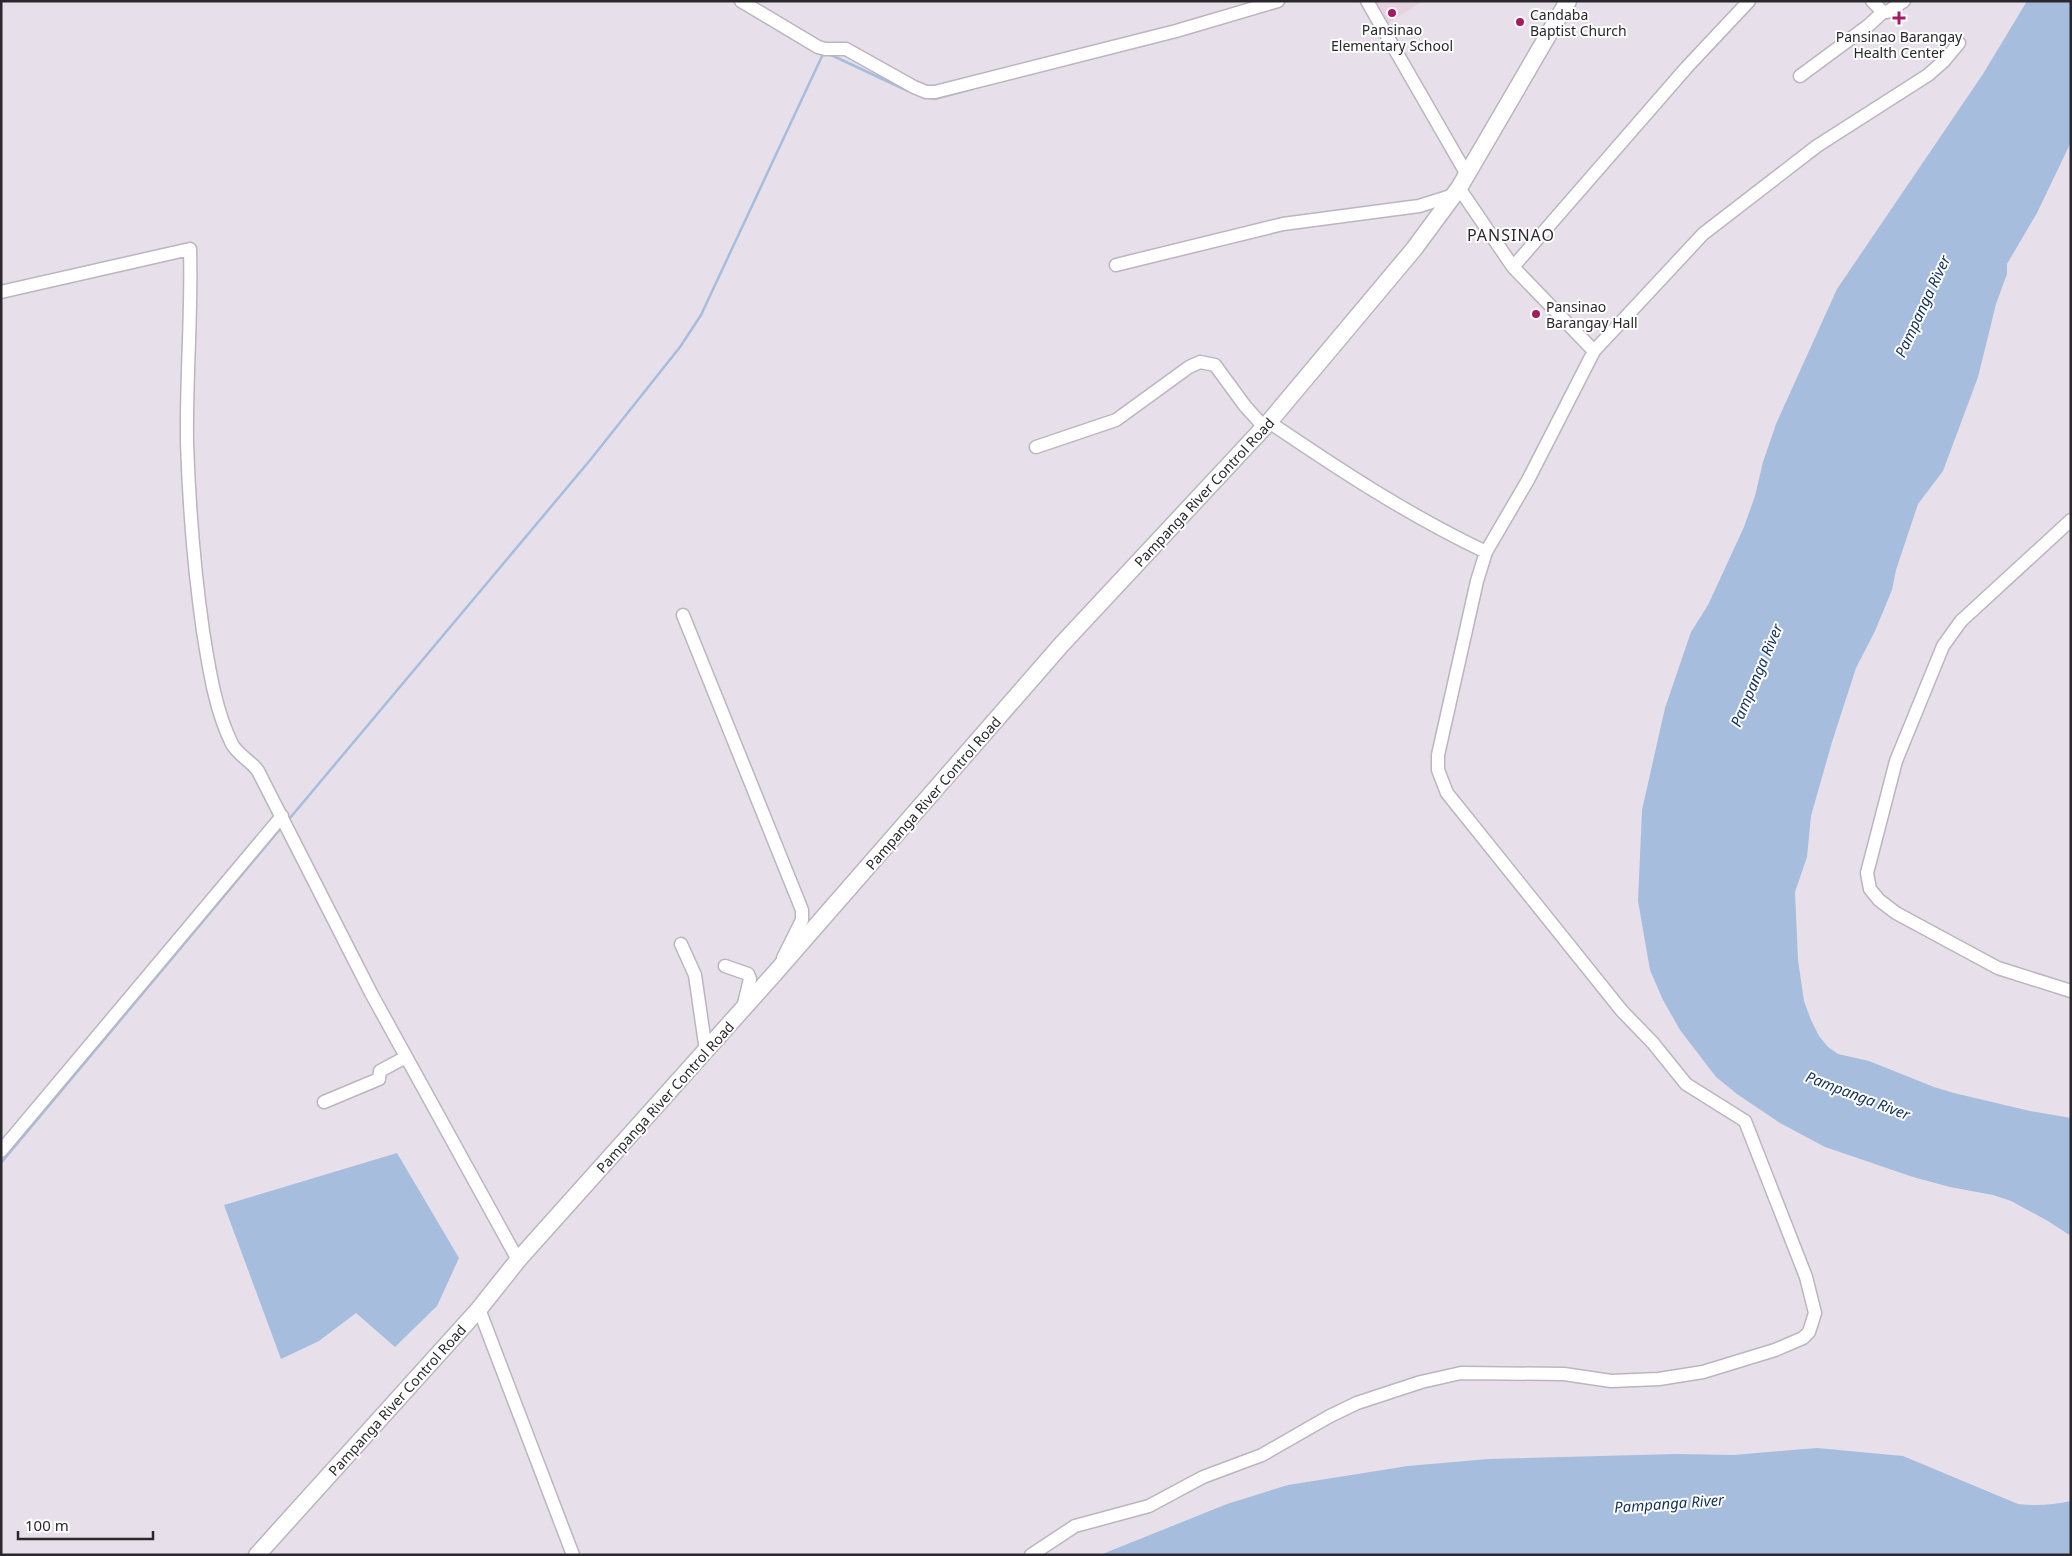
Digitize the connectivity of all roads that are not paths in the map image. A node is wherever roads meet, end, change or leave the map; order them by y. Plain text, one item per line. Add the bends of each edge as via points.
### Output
1 (741, 1) edge
2 (1278, 1) edge
3 (1367, 1) edge
4 (1568, 1) edge
5 (1749, 1) edge
6 (1872, 1) edge
7 (1904, 1) edge
8 (1260, 4) edge
9 (1883, 12) junction
10 (1959, 43) dead end
11 (1800, 76) dead end
12 (1466, 173) junction
13 (1456, 192) junction
14 (1116, 265) dead end
15 (1513, 267) junction
16 (1, 292) edge
17 (1594, 351) junction
18 (1267, 425) junction
19 (1036, 447) dead end
20 (2071, 520) edge
21 (1486, 552) junction
22 (683, 615) dead end
23 (282, 816) junction
24 (681, 944) dead end
25 (724, 966) dead end
26 (775, 973) junction
27 (2071, 992) edge
28 (742, 1010) junction
29 (706, 1052) junction
30 (406, 1057) junction
31 (324, 1102) dead end
32 (1, 1151) edge
33 (518, 1260) junction
34 (479, 1308) junction
35 (257, 1555) edge
36 (573, 1555) edge
37 (1031, 1555) edge

1 - 8 street via 818,47 846,49 926,92 1176,31
2 - 8 street
3 - 12 street
4 - 12 main road, Pampanga River Control Road
5 - 15 street via 1687,67
6 - 9 street
7 - 9 street
9 - 11 street
10 - 17 street via 1928,75 1816,146 1703,234
12 - 13 main road, Pampanga River Control Road
13 - 14 street via 1419,206 1283,224
13 - 15 street
13 - 18 main road, Pampanga River Control Road via 1414,249
15 - 17 street
16 - 23 street via 190,249 192,291 187,441 195,568 205,645 214,692 233,745 253,764
17 - 21 street via 1528,480
18 - 19 street via 1245,406 1215,365 1200,362 1116,420
18 - 21 street via 1370,490
18 - 26 main road, Pampanga River Control Road via 1062,644
20 - 27 street via 1961,621 1943,646 1896,761 1867,873 1870,889 1896,913 1998,968
21 - 37 street via 1438,755 1442,784 1622,1011 1686,1084 1744,1121 1806,1277 1815,1313 1809,1332 1804,1338 1775,1350 1703,1372 1659,1379 1611,1381 1564,1374 1461,1373 1421,1382 1357,1403 1262,1455 1204,1477 1149,1506 1075,1526
22 - 26 street via 802,910 802,920
23 - 30 street
23 - 32 street
24 - 29 street via 695,975
25 - 28 street via 748,974 750,979
26 - 28 main road, Pampanga River Control Road
28 - 29 main road, Pampanga River Control Road
29 - 33 main road, Pampanga River Control Road
30 - 31 street via 380,1072 380,1079
30 - 33 street
33 - 34 main road, Pampanga River Control Road
34 - 35 main road, Pampanga River Control Road
34 - 36 street

